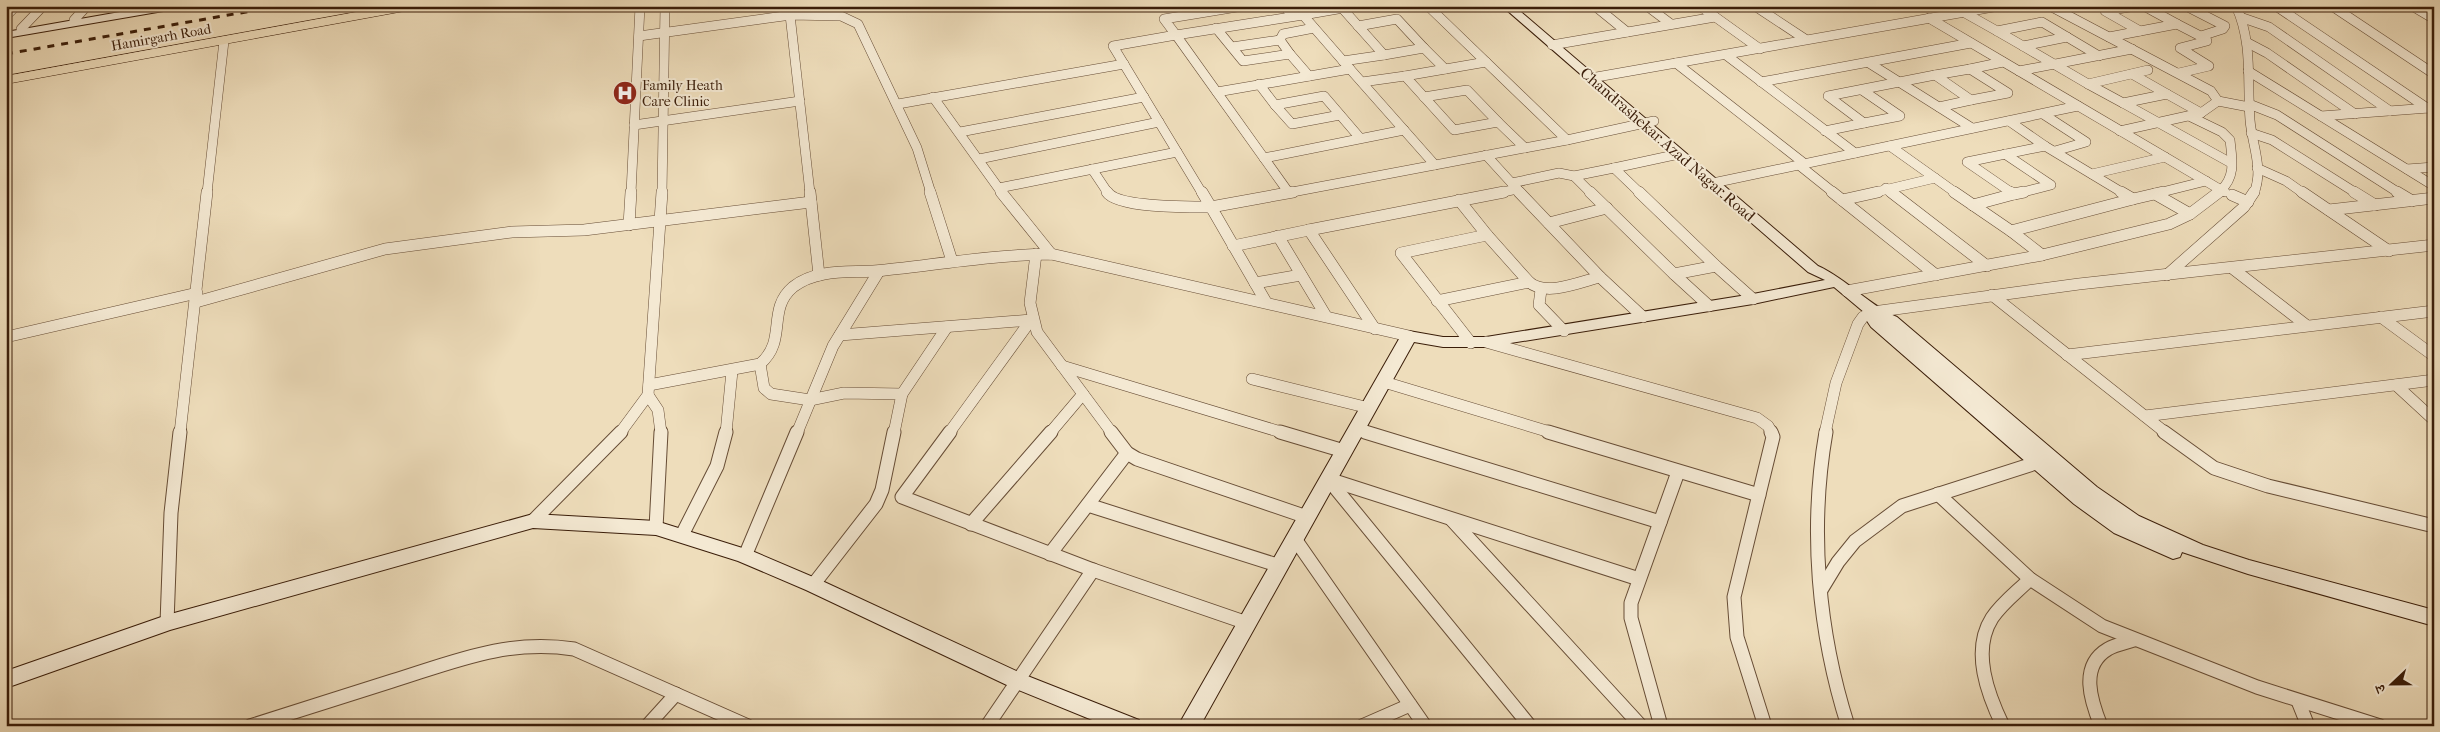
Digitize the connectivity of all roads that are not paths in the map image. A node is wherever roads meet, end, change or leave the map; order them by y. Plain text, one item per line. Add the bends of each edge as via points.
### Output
1 (16, 6) edge
2 (43, 6) edge
3 (87, 6) edge
4 (153, 6) edge
5 (175, 6) edge
6 (380, 6) edge
7 (410, 6) edge
8 (640, 6) edge
9 (665, 6) edge
10 (1243, 6) edge
11 (1284, 6) edge
12 (1355, 6) edge
13 (1428, 6) edge
14 (1507, 6) edge
15 (1520, 6) edge
16 (1595, 6) edge
17 (1647, 6) edge
18 (1700, 6) edge
19 (1755, 6) edge
20 (1999, 6) edge
21 (2050, 6) edge
22 (2136, 6) edge
23 (2144, 6) edge
24 (2186, 6) edge
25 (2236, 6) edge
26 (2276, 6) edge
27 (2332, 6) edge
28 (2412, 6) edge
29 (131, 8) edge
30 (1342, 8) junction
31 (790, 10) edge
32 (2434, 12) edge
33 (1965, 13) junction
34 (2424, 13) junction
35 (1303, 15) junction
36 (6, 16) edge
37 (1293, 16) junction
38 (1715, 17) junction
39 (1929, 18) junction
40 (2243, 18) junction
41 (2434, 18) edge
42 (74, 20) junction
43 (1671, 24) junction
44 (2178, 24) junction
45 (1358, 26) junction
46 (1216, 28) junction
47 (1314, 28) junction
48 (21, 29) junction
49 (1997, 31) junction
50 (2140, 31) junction
51 (1627, 32) junction
52 (6, 33) edge
53 (664, 34) junction
54 (1176, 35) junction
55 (638, 36) junction
56 (2201, 36) junction
57 (2067, 37) junction
58 (2108, 37) junction
59 (224, 40) junction
60 (1280, 40) junction
61 (1805, 40) junction
62 (1971, 43) junction
63 (1557, 44) junction
64 (2248, 44) junction
65 (2023, 46) junction
66 (1232, 47) junction
67 (1424, 48) junction
68 (2132, 49) junction
69 (1760, 50) junction
70 (1290, 54) junction
71 (1384, 54) junction
72 (1726, 55) junction
73 (2099, 56) junction
74 (1344, 61) junction
75 (1486, 62) junction
76 (2003, 62) junction
77 (1676, 63) junction
78 (1870, 63) junction
79 (1124, 64) junction
80 (2055, 64) junction
81 (1350, 69) junction
82 (1445, 69) junction
83 (1970, 69) junction
84 (2148, 70) dead end
85 (2019, 71) junction
86 (2248, 71) junction
87 (2179, 73) junction
88 (2132, 74) junction
89 (2434, 74) edge
90 (6, 75) edge
91 (1935, 75) junction
92 (1309, 76) junction
93 (1405, 76) junction
94 (1596, 77) junction
95 (6, 80) edge
96 (1362, 82) junction
97 (1761, 82) junction
98 (1899, 82) junction
99 (1259, 84) junction
100 (2088, 84) junction
101 (1862, 90) junction
102 (1217, 92) junction
103 (2167, 94) junction
104 (934, 97) junction
105 (1144, 97) junction
106 (1424, 97) junction
107 (800, 101) junction
108 (1972, 101) junction
109 (2221, 102) junction
110 (2123, 103) junction
111 (898, 104) junction
112 (2249, 105) junction
113 (1275, 106) junction
114 (2078, 106) junction
115 (1939, 107) junction
116 (2430, 108) edge
117 (2390, 111) junction
118 (2201, 113) junction
119 (2043, 114) junction
120 (2355, 114) junction
121 (1340, 115) junction
122 (2189, 116) junction
123 (2321, 116) junction
124 (663, 120) junction
125 (2009, 121) junction
126 (1159, 122) junction
127 (1498, 122) junction
128 (1649, 122) junction
129 (2157, 122) junction
130 (1864, 123) junction
131 (634, 124) junction
132 (1972, 128) junction
133 (1404, 130) junction
134 (1825, 131) junction
135 (2120, 131) junction
136 (960, 132) junction
137 (2251, 133) junction
138 (1360, 138) junction
139 (1567, 140) junction
140 (1890, 146) junction
141 (2046, 146) junction
142 (1524, 148) junction
143 (2055, 151) junction
144 (1177, 152) junction
145 (1855, 153) junction
146 (1679, 154) junction
147 (2005, 154) junction
148 (1486, 155) junction
149 (2165, 157) junction
150 (979, 158) junction
151 (1264, 158) junction
152 (2232, 163) junction
153 (1802, 164) junction
154 (1435, 165) junction
155 (2434, 167) edge
156 (1613, 168) junction
157 (2258, 168) junction
158 (1092, 169) junction
159 (2407, 169) junction
160 (2092, 174) junction
161 (1574, 176) junction
162 (1935, 178) junction
163 (2206, 181) junction
164 (1719, 182) junction
165 (1514, 186) junction
166 (2434, 186) edge
167 (999, 188) junction
168 (1886, 188) junction
169 (1289, 192) junction
170 (2226, 192) junction
171 (2014, 194) junction
172 (2155, 194) junction
173 (2434, 198) edge
174 (2132, 199) junction
175 (1458, 200) junction
176 (1842, 200) junction
177 (2412, 201) junction
178 (811, 202) junction
179 (2248, 202) junction
180 (1973, 205) junction
181 (2375, 205) junction
182 (1211, 207) junction
183 (1607, 208) junction
184 (2329, 210) junction
185 (2190, 214) junction
186 (662, 221) junction
187 (1549, 223) junction
188 (630, 225) junction
189 (1309, 230) junction
190 (2011, 231) junction
191 (1487, 234) junction
192 (1278, 236) junction
193 (2434, 245) edge
194 (1233, 246) junction
195 (2389, 251) junction
196 (1036, 254) junction
197 (1051, 254) junction
198 (2042, 256) junction
199 (952, 261) junction
200 (1716, 266) junction
201 (1988, 266) junction
202 (2232, 268) junction
203 (879, 271) junction
204 (1674, 274) junction
205 (819, 275) junction
206 (1301, 275) junction
207 (1936, 275) junction
208 (2167, 275) junction
209 (1600, 277) junction
210 (1529, 282) junction
211 (1255, 283) junction
212 (1838, 284) junction
213 (1541, 290) junction
214 (1992, 295) junction
215 (196, 297) junction
216 (1753, 299) junction
217 (1266, 302) junction
218 (1437, 302) junction
219 (1709, 306) junction
220 (2434, 310) edge
221 (1873, 312) junction
222 (1326, 316) junction
223 (1643, 317) junction
224 (2381, 317) junction
225 (1031, 320) junction
226 (2306, 325) junction
227 (947, 327) junction
228 (1374, 329) junction
229 (1564, 331) junction
230 (840, 335) junction
231 (1409, 336) junction
232 (6, 337) edge
233 (1479, 343) junction
234 (2067, 355) junction
235 (2434, 356) edge
236 (760, 364) junction
237 (1062, 366) junction
238 (732, 371) junction
239 (1252, 379) dead end
240 (2434, 380) edge
241 (1384, 382) junction
242 (2396, 384) junction
243 (649, 390) junction
244 (902, 394) junction
245 (1083, 394) junction
246 (810, 400) junction
247 (1369, 408) junction
248 (2145, 416) junction
249 (2434, 420) edge
250 (1357, 429) junction
251 (1344, 451) junction
252 (1127, 453) junction
253 (2044, 460) junction
254 (1678, 472) junction
255 (1328, 479) junction
256 (882, 490) junction
257 (1938, 494) junction
258 (1759, 495) junction
259 (902, 497) junction
260 (1088, 505) junction
261 (1307, 517) junction
262 (1451, 518) junction
263 (533, 521) junction
264 (1660, 522) junction
265 (971, 524) junction
266 (2434, 526) edge
267 (656, 528) junction
268 (682, 535) junction
269 (1295, 539) junction
270 (1050, 554) junction
271 (745, 556) junction
272 (1280, 566) junction
273 (1094, 570) junction
274 (2030, 579) junction
275 (1639, 580) junction
276 (813, 585) junction
277 (1821, 590) junction
278 (2434, 618) edge
279 (167, 623) junction
280 (1247, 623) junction
281 (2434, 629) edge
282 (2134, 640) junction
283 (6, 680) edge
284 (1018, 681) junction
285 (676, 694) junction
286 (2298, 701) junction
287 (1410, 704) junction
288 (250, 726) edge
289 (647, 726) edge
290 (748, 726) edge
291 (987, 726) edge
292 (1131, 726) edge
293 (1189, 726) edge
294 (1362, 726) edge
295 (1425, 726) edge
296 (1530, 726) edge
297 (1641, 726) edge
298 (1661, 726) edge
299 (1765, 726) edge
300 (1848, 726) edge
301 (2003, 726) edge
302 (2101, 726) edge
303 (2308, 726) edge
304 (2380, 726) edge

1 - 36 street
2 - 48 street
3 - 42 street
4 - 29 street
5 - 52 street
6 - 90 main road, Hamirgarh Road
7 - 59 main road, Hamirgarh Road
8 - 55 street
9 - 53 street
10 - 54 street via 1164,19
11 - 37 street
12 - 30 street
13 - 75 street
14 - 63 street, Chandrashekar Azad Nagar Road
15 - 63 street, Chandrashekar Azad Nagar Road
16 - 51 street
17 - 43 street
18 - 38 street
19 - 61 street
20 - 33 street
21 - 58 street
22 - 50 street via 2105,11
23 - 44 street
24 - 56 street via 2225,26
25 - 40 street
26 - 116 street
27 - 89 street
28 - 34 street
29 - 42 street
30 - 35 street
30 - 45 street
31 - 53 street
31 - 107 street
31 - 111 street via 841,16 858,24
32 - 34 street
33 - 39 street
33 - 49 street
34 - 41 street
35 - 37 street
35 - 47 street
37 - 46 street
38 - 43 street
38 - 69 street
39 - 61 street
39 - 62 street
40 - 64 street
40 - 117 street via 2269,27
42 - 48 street
43 - 51 street
44 - 50 street
44 - 56 street
45 - 67 street via 1397,19
45 - 71 street
46 - 54 street
46 - 66 street
47 - 60 street via 1283,34
47 - 74 street
48 - 52 street
49 - 57 street via 2042,22
49 - 65 street
50 - 58 street
51 - 63 street
53 - 55 street
53 - 124 street
54 - 79 street via 1113,46
54 - 102 street
55 - 131 street
56 - 87 street via 2207,41 2180,48 2209,66
57 - 65 street
57 - 73 street
58 - 68 street
59 - 95 main road, Hamirgarh Road
59 - 215 street
60 - 66 street
60 - 70 street
61 - 69 street
62 - 76 street
62 - 78 street
63 - 94 street, Chandrashekar Azad Nagar Road
64 - 86 street
64 - 120 street via 2267,53
65 - 80 street
66 - 70 street via 1243,61
67 - 71 street
67 - 82 street
68 - 73 street
68 - 87 street
69 - 72 street
70 - 92 street
71 - 74 street
72 - 77 street
72 - 97 street
73 - 80 street
74 - 81 street
75 - 82 street
75 - 139 street
76 - 83 street
76 - 85 street
77 - 94 street
77 - 153 street
78 - 97 street
78 - 98 street
79 - 104 street
79 - 105 street
80 - 85 street
80 - 100 street
81 - 92 street
81 - 96 street
82 - 93 street
83 - 91 street
83 - 108 street via 2008,93
84 - 88 street
85 - 114 street
86 - 112 street
86 - 123 street
87 - 109 street via 2211,91
88 - 100 street
88 - 103 street
91 - 98 street
91 - 108 street
92 - 99 street
93 - 96 street
93 - 106 street
94 - 128 street, Chandrashekar Azad Nagar Road
96 - 133 street
97 - 134 street
98 - 101 street
98 - 115 street
99 - 102 street
99 - 113 street
100 - 110 street
101 - 130 street via 1828,96
101 - 130 street via 1900,116
102 - 151 street
103 - 110 street
103 - 118 street
104 - 111 street
104 - 136 street
105 - 126 street
105 - 136 street
106 - 127 street via 1467,90
106 - 127 street via 1454,130
107 - 124 street
107 - 178 street
108 - 115 street
109 - 112 street
109 - 118 street
110 - 129 street
111 - 199 street via 917,148
112 - 137 street
112 - 177 street via 2277,115
113 - 121 street via 1292,124
113 - 121 street via 1324,96
114 - 119 street
114 - 135 street
115 - 132 street
116 - 117 street
117 - 120 street
118 - 122 street
119 - 125 street
119 - 143 street via 2086,142
120 - 123 street
121 - 138 street
122 - 129 street
122 - 152 street via 2222,132 2230,140
123 - 159 street
124 - 131 street
124 - 186 street
125 - 132 street
125 - 141 street
126 - 144 street
126 - 150 street
127 - 142 street
128 - 139 street
128 - 146 street, Chandrashekar Azad Nagar Road
128 - 164 street, Chandrashekar Azad Nagar Road
129 - 135 street
129 - 152 street
130 - 134 street
131 - 188 street
132 - 140 street
133 - 138 street
133 - 154 street
134 - 145 street
135 - 149 street
136 - 150 street
137 - 157 street
137 - 181 street via 2272,140
138 - 151 street
139 - 142 street
140 - 145 street
140 - 162 street
141 - 143 street
141 - 147 street
142 - 148 street
143 - 160 street
144 - 158 street
144 - 182 street
145 - 153 street
146 - 156 street
146 - 164 street, Chandrashekar Azad Nagar Road
147 - 171 street via 2051,185
147 - 171 street via 1967,162
148 - 154 street
148 - 165 street
149 - 160 street
149 - 163 street
150 - 167 street
151 - 169 street
152 - 170 street
153 - 164 street
153 - 176 street
154 - 169 street
155 - 159 street
156 - 161 street
156 - 200 street
157 - 179 street via 2257,187
157 - 184 street via 2286,181
158 - 167 street
158 - 182 street via 1109,195 1116,198 1168,208
159 - 166 street
160 - 174 street
161 - 165 street via 1559,173
161 - 183 street
162 - 168 street
162 - 180 street
163 - 170 street
163 - 172 street
164 - 212 street, Chandrashekar Azad Nagar Road via 1814,269
165 - 175 street
165 - 187 street
167 - 197 street
168 - 176 street
168 - 201 street
169 - 182 street
170 - 179 street
170 - 185 street
171 - 180 street
172 - 174 street
172 - 185 street
173 - 177 street
174 - 190 street
175 - 189 street
175 - 191 street
176 - 207 street
177 - 181 street
178 - 186 street
178 - 205 street
179 - 208 street
180 - 190 street
181 - 184 street
182 - 194 street
183 - 187 street
183 - 204 street
184 - 195 street
185 - 198 street via 2169,224
186 - 188 street
186 - 243 street
187 - 209 street
188 - 215 street via 512,232 386,249
189 - 192 street
189 - 228 street
190 - 198 street
191 - 210 street
191 - 218 street via 1401,253
192 - 194 street
192 - 206 street
193 - 195 street
194 - 211 street
195 - 202 street
196 - 197 street
196 - 199 street
196 - 225 street via 1029,309
197 - 217 street
198 - 201 street
199 - 203 street
200 - 204 street
200 - 216 street
201 - 207 street
202 - 208 street
202 - 226 street
203 - 205 street
203 - 230 street
204 - 219 street
205 - 236 street via 791,288 783,298 778,312 775,351
206 - 211 street
206 - 222 street
207 - 212 street
208 - 214 street
209 - 213 street
209 - 223 street
210 - 213 street
210 - 218 street
211 - 217 street
212 - 216 street
212 - 221 street, Chandrashekar Azad Nagar Road
213 - 229 street via 1539,305
214 - 221 street
214 - 234 street
215 - 232 street
215 - 279 street via 172,513
216 - 219 street
217 - 222 street
218 - 233 street
219 - 223 street
220 - 224 street
221 - 253 street, Chandrashekar Azad Nagar Road via 1877,324
221 - 277 street via 1858,324 1831,402 1822,453 1819,521
222 - 228 street
223 - 229 street
224 - 226 street
224 - 235 street
225 - 227 street
225 - 237 street
225 - 259 street
226 - 234 street
227 - 230 street
227 - 244 street
228 - 231 street
229 - 233 street
230 - 246 street
231 - 233 street via 1443,342
231 - 241 street
233 - 258 street via 1757,418 1772,430 1773,438
234 - 248 street
236 - 238 street
236 - 246 street via 766,392
237 - 245 street
237 - 251 street
238 - 243 street
238 - 268 street via 726,431 717,466
239 - 247 street
240 - 242 street
241 - 247 street
241 - 254 street
242 - 248 street
242 - 249 street
243 - 263 street via 622,431
243 - 267 street via 658,410 661,428
244 - 246 street via 844,393
244 - 256 street
245 - 252 street
245 - 265 street
246 - 271 street
247 - 250 street
248 - 266 street via 2214,468
250 - 251 street
250 - 264 street
251 - 255 street
252 - 260 street
252 - 261 street
253 - 257 street
253 - 278 street via 2132,521 2160,535 2248,567
253 - 281 street via 2080,499 2149,543 2237,575
254 - 258 street
254 - 264 street
255 - 261 street
255 - 262 street
255 - 296 street
256 - 259 street
256 - 276 street via 868,517
257 - 274 street
257 - 277 street via 1902,506 1875,524 1855,541
258 - 299 street via 1734,597 1734,618 1744,665
259 - 265 street
260 - 270 street
260 - 272 street
261 - 269 street
262 - 275 street
262 - 297 street
263 - 267 street
263 - 279 street
264 - 275 street
265 - 270 street
267 - 268 street
268 - 271 street
269 - 272 street
269 - 287 street
270 - 273 street
271 - 276 street
272 - 280 street
273 - 280 street
273 - 284 street
274 - 282 street via 2102,626
274 - 301 street via 1998,610 1988,626 1983,648 1985,678
275 - 298 street via 1631,603 1631,618
276 - 284 street
277 - 300 street via 1834,679
279 - 283 street
280 - 293 street
282 - 286 street
282 - 302 street via 2107,650 2094,662 2088,677 2091,704
284 - 291 street
284 - 292 street
285 - 288 street via 574,649 518,646 474,655
285 - 289 street
285 - 290 street
286 - 303 street
286 - 304 street
287 - 294 street
287 - 295 street

